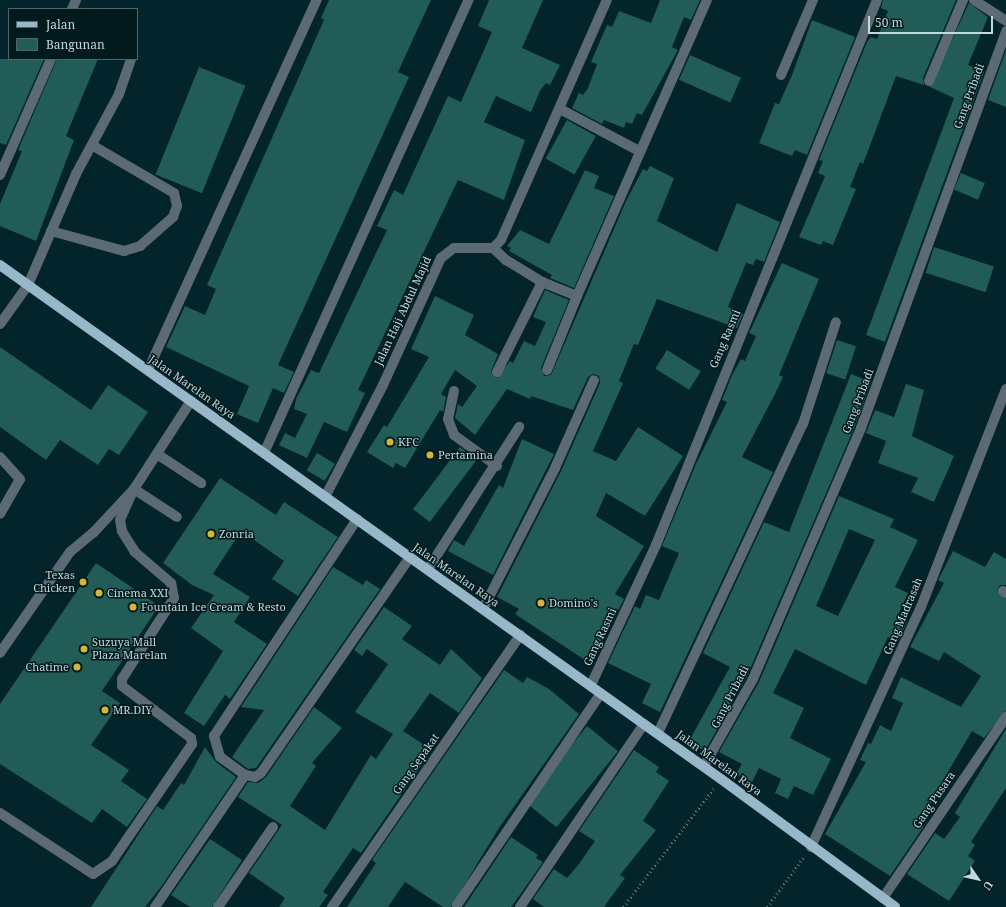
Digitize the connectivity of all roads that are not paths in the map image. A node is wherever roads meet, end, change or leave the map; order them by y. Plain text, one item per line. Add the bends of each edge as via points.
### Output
1 (317, 0) edge
2 (469, 0) edge
3 (608, 0) edge
4 (707, 0) edge
5 (814, 0) edge
6 (877, 0) edge
7 (963, 0) edge
8 (974, 0) edge
9 (1006, 21) edge
10 (1006, 31) edge
11 (51, 60) edge
12 (131, 60) edge
13 (781, 75) dead end
14 (928, 81) dead end
15 (560, 109) junction
16 (92, 145) junction
17 (639, 151) junction
18 (0, 175) edge
19 (51, 231) junction
20 (493, 248) junction
21 (0, 265) edge
22 (542, 282) junction
23 (28, 285) junction
24 (577, 296) junction
25 (836, 322) dead end
26 (0, 324) edge
27 (148, 370) junction
28 (547, 370) dead end
29 (497, 372) dead end
30 (594, 380) dead end
31 (454, 392) dead end
32 (1005, 392) edge
33 (194, 403) junction
34 (519, 427) dead end
35 (264, 453) junction
36 (157, 454) junction
37 (0, 457) edge
38 (497, 466) junction
39 (201, 483) dead end
40 (134, 488) junction
41 (325, 497) junction
42 (0, 514) edge
43 (177, 517) dead end
44 (357, 519) junction
45 (410, 557) junction
46 (428, 569) junction
47 (483, 609) junction
48 (520, 635) junction
49 (0, 653) edge
50 (591, 686) junction
51 (601, 693) junction
52 (1006, 717) edge
53 (644, 724) junction
54 (658, 733) junction
55 (704, 766) junction
56 (245, 775) junction
57 (0, 813) edge
58 (273, 827) dead end
59 (812, 847) junction
60 (888, 903) edge
61 (457, 905) dead end
62 (155, 907) edge
63 (218, 907) edge
64 (332, 907) edge
65 (520, 907) edge

1 - 27 street
2 - 35 street
3 - 15 street
4 - 17 street
5 - 13 street
6 - 50 street, Gang Rasmi via 656,545
7 - 14 street
8 - 9 street
10 - 55 street, Gang Pribadi via 858,436 753,680
11 - 18 street
12 - 16 street via 119,94
15 - 17 street
15 - 20 street via 509,224
16 - 19 street
16 - 19 street via 174,193 178,206 173,217 140,246 124,251
17 - 24 street
19 - 23 street
20 - 22 street via 506,260
20 - 41 street, Jalan Haji Abdul Majid via 454,248 441,258 383,384
21 - 23 main road, Jalan Marelan Raya
22 - 24 street
22 - 29 street
23 - 26 street
23 - 27 main road, Jalan Marelan Raya
24 - 28 street
25 - 54 street via 803,424
27 - 33 main road, Jalan Marelan Raya
30 - 47 street via 555,468
31 - 38 street via 448,419 454,434
32 - 59 street, Gang Madrasah via 921,607
33 - 35 main road, Jalan Marelan Raya
33 - 36 street via 167,450
34 - 38 street
35 - 41 main road, Jalan Marelan Raya
36 - 39 street
36 - 40 street
37 - 42 street via 20,479
38 - 46 street
40 - 43 street
40 - 49 street via 94,532 70,552
40 - 57 street via 120,520 122,531 135,552 171,583 174,598 122,679 122,686 191,738 192,744 112,861 93,874
41 - 44 main road, Jalan Marelan Raya
44 - 45 main road, Jalan Marelan Raya
44 - 56 street via 214,736 220,757
45 - 46 main road, Jalan Marelan Raya
45 - 56 street via 261,773 255,777
46 - 47 main road, Jalan Marelan Raya
47 - 48 main road, Jalan Marelan Raya
48 - 50 main road, Jalan Marelan Raya
48 - 64 street, Gang Sepakat
50 - 51 main road, Jalan Marelan Raya
51 - 53 main road, Jalan Marelan Raya
51 - 61 street
52 - 60 street, Gang Pusara
53 - 54 main road, Jalan Marelan Raya
53 - 65 street
54 - 55 main road, Jalan Marelan Raya
55 - 59 main road, Jalan Marelan Raya
56 - 62 street
58 - 63 street
59 - 60 main road, Jalan Marelan Raya

